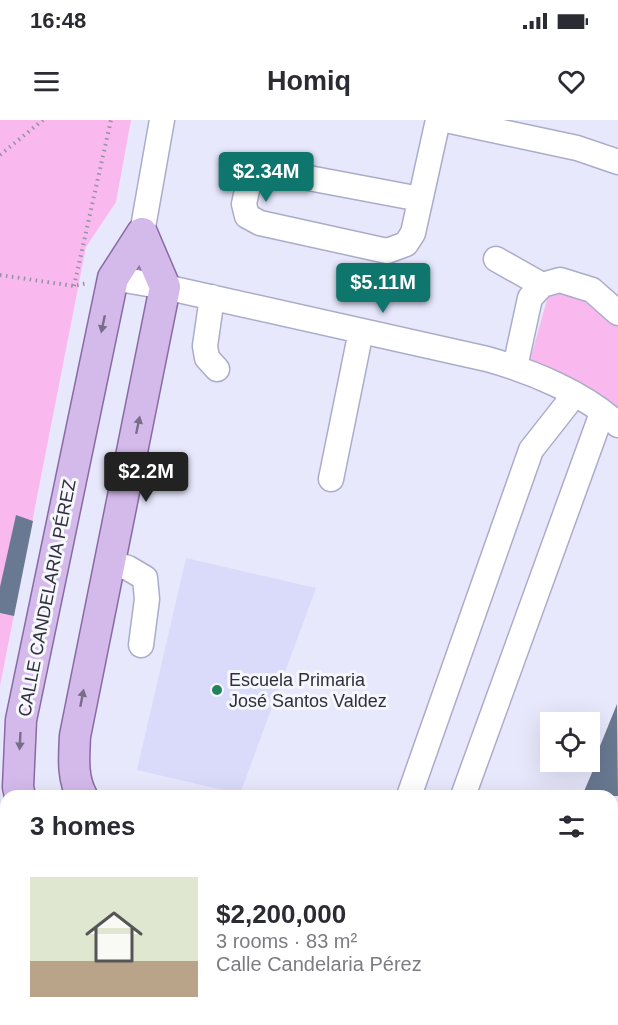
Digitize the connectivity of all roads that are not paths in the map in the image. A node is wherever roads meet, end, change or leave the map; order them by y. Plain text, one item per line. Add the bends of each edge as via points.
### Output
1 (162, 120) edge
2 (438, 120) edge
3 (446, 120) edge
4 (618, 162) edge
5 (420, 199) junction
6 (142, 233) junction
7 (496, 259) dead end
8 (112, 278) junction
9 (542, 285) junction
10 (165, 287) junction
11 (212, 297) junction
12 (618, 313) edge
13 (361, 331) junction
14 (515, 367) junction
15 (217, 369) dead end
16 (575, 394) junction
17 (610, 419) edge
18 (331, 478) dead end
19 (110, 562) junction
20 (141, 645) dead end
21 (19, 790) edge
22 (78, 790) edge
23 (411, 790) edge
24 (465, 790) edge

1 - 6 street, CALLE CANDELARIA PÉREZ
2 - 5 street
3 - 4 street via 577,148
5 - 5 street via 413,233 406,244 387,251 260,223 247,216 244,204 250,176 261,169
6 - 8 main road, CALLE CANDELARIA PÉREZ
6 - 10 main road
7 - 9 street
8 - 10 street
8 -> 21 main road, CALLE CANDELARIA PÉREZ via 21,720
9 - 12 street via 560,280 592,290
9 - 14 street via 530,298
10 - 11 street
19 -> 10 main road
11 - 13 street
11 - 15 street via 205,346 207,358
13 - 14 street
13 - 18 street
14 - 16 street
16 - 17 street
16 - 23 street via 531,450
17 - 24 street
19 - 20 street via 144,578 147,599
22 -> 19 main road via 73,767 75,736

